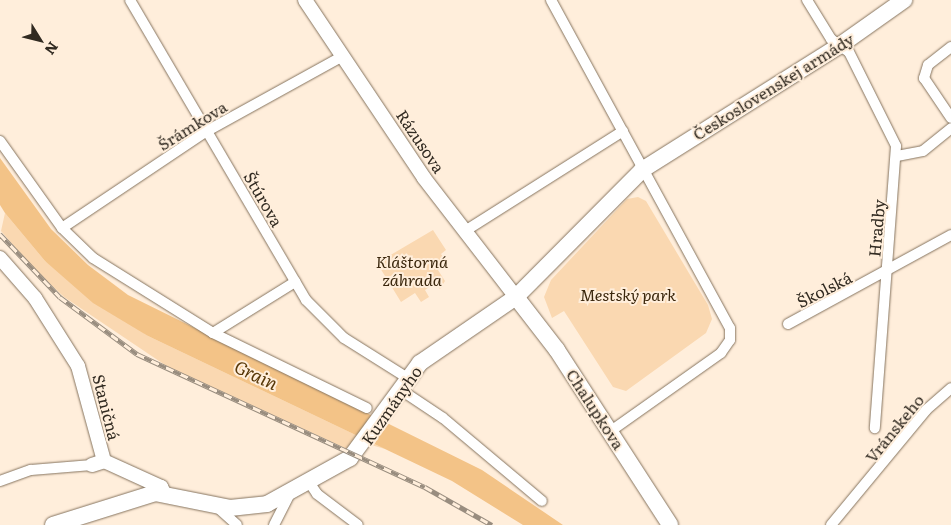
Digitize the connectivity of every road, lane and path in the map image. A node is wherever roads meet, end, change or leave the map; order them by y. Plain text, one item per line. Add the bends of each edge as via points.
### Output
1 (130, 0) edge
2 (305, 0) edge
3 (551, 0) edge
4 (807, 0) edge
5 (904, 0) edge
6 (839, 46) junction
7 (951, 48) edge
8 (343, 56) junction
9 (951, 118) edge
10 (951, 128) edge
11 (208, 131) junction
12 (624, 131) junction
13 (0, 141) edge
14 (897, 156) junction
15 (642, 170) junction
16 (62, 228) junction
17 (465, 231) junction
18 (951, 235) edge
19 (0, 258) edge
20 (887, 274) junction
21 (295, 282) junction
22 (516, 297) junction
23 (788, 324) dead end
24 (213, 333) junction
25 (405, 385) junction
26 (951, 388) edge
27 (367, 408) dead end
28 (875, 428) dead end
29 (611, 431) junction
30 (98, 463) junction
31 (0, 481) edge
32 (309, 482) junction
33 (164, 493) junction
34 (290, 494) junction
35 (542, 501) dead end
36 (216, 506) junction
37 (53, 525) edge
38 (237, 525) edge
39 (274, 525) edge
40 (358, 525) edge
41 (670, 525) edge
42 (831, 525) edge

1 - 11 street, Štúrova
2 - 8 main road, Rázusova
3 - 12 street
4 - 6 street, Hradby
5 - 6 main road, Československej armády
6 - 14 street, Hradby via 849,52
6 - 15 main road, Československej armády
7 - 9 street via 928,65 924,78
8 - 11 street, Šrámkova
8 - 17 main road, Rázusova
10 - 14 street via 922,151
11 - 16 street, Šrámkova
11 - 21 street, Štúrova
12 - 15 street
12 - 17 street
13 - 16 street
14 - 20 street, Hradby
15 - 22 main road, Československej armády
15 - 29 street via 728,322 730,340 721,354
16 - 24 street via 93,258
17 - 22 main road, Rázusova
18 - 20 street, Školská
19 - 30 main road, Staničná via 35,298 78,366
20 - 23 street, Školská
20 - 28 street, Hradby
21 - 24 street
21 - 25 street, Štúrova via 333,328
22 - 25 main road, Kuzmányho via 430,355
22 - 29 main road, Chalupkova
24 - 27 street
25 - 32 main road, Kuzmányho via 363,445
25 - 35 street, Štúrova
26 - 42 street, Vránskeho via 926,410 864,489
29 - 41 main road, Chalupkova
30 - 31 street via 31,470
30 - 33 main road, Staničná via 161,487
32 - 34 main road, Kuzmányho
32 - 40 street via 316,494
33 - 36 main road, Kuzmányho
33 - 37 main road via 112,504
34 - 36 main road, Kuzmányho via 256,506
34 - 39 street
36 - 38 street

